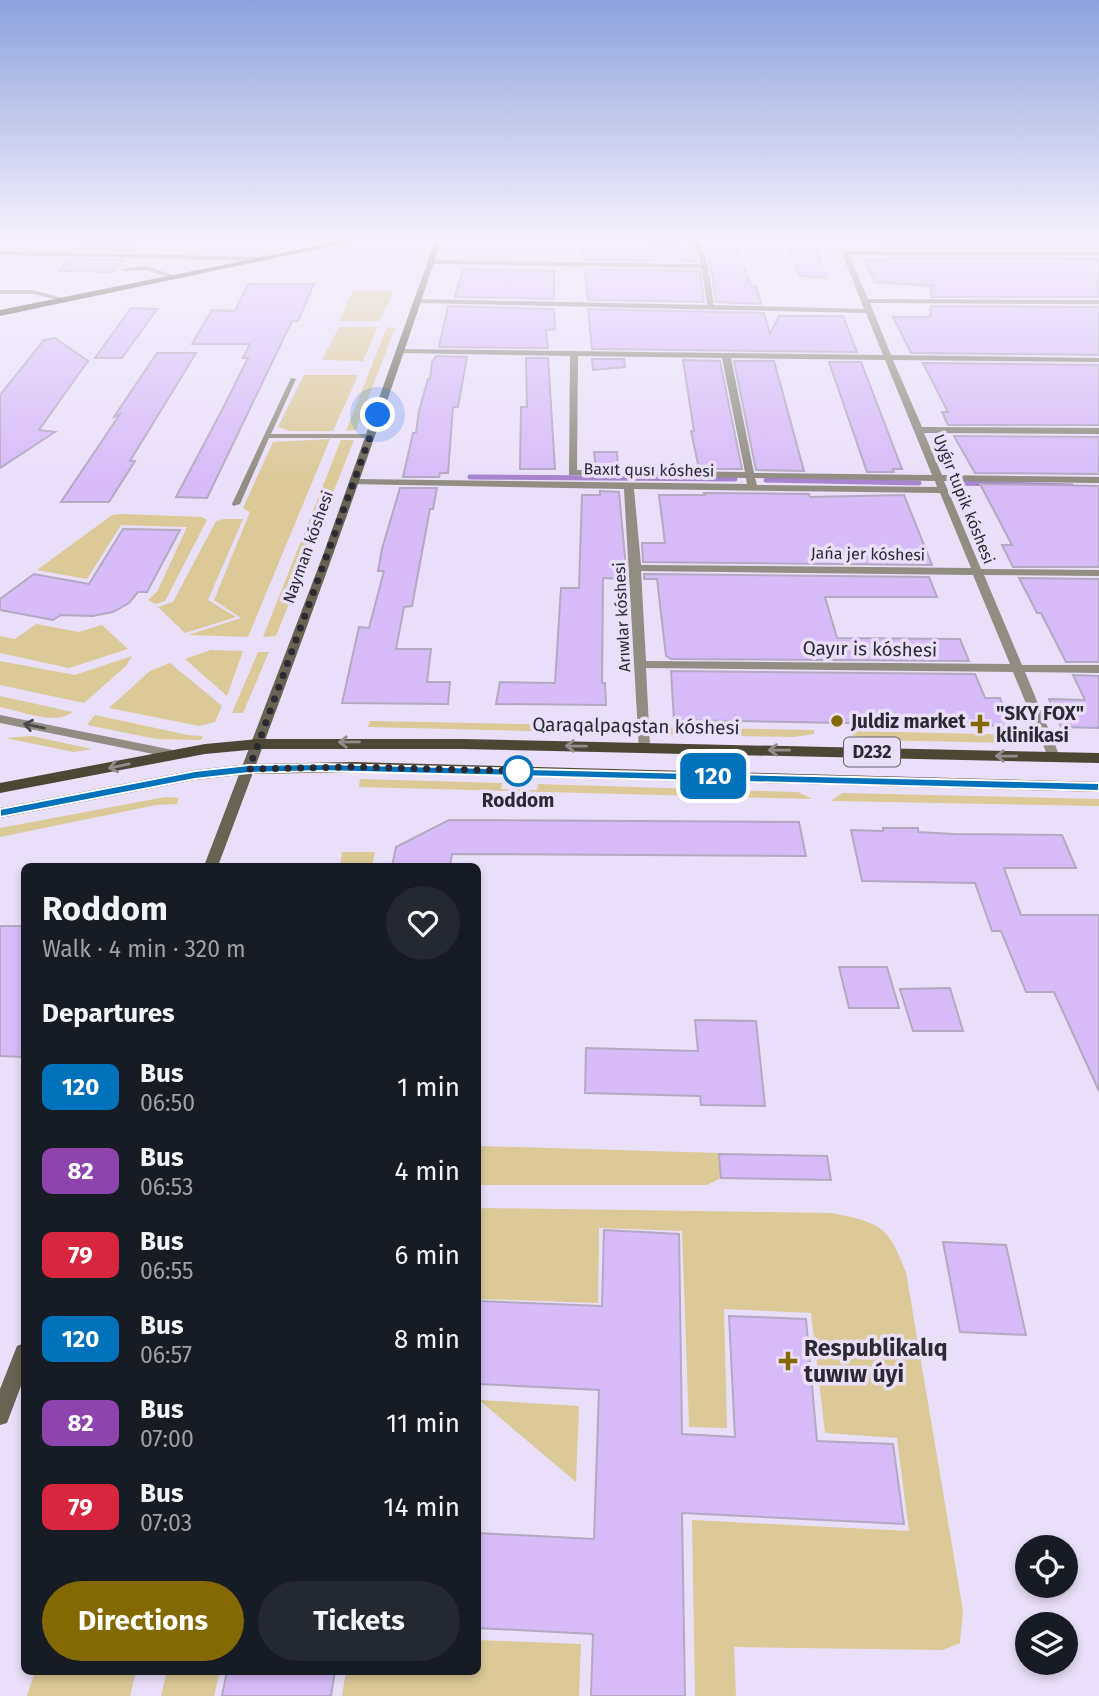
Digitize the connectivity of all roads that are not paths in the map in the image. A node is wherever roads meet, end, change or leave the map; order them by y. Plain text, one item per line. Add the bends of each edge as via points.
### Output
1 (411, 320) edge
2 (872, 320) edge
3 (401, 351) junction
4 (574, 354) junction
5 (726, 355) junction
6 (888, 357) junction
7 (1099, 360) edge
8 (293, 379) dead end
9 (920, 430) junction
10 (1099, 431) edge
11 (267, 436) junction
12 (371, 436) junction
13 (750, 475) junction
14 (937, 477) junction
15 (1099, 480) edge
16 (354, 482) junction
17 (629, 486) junction
18 (752, 487) junction
19 (943, 490) junction
20 (236, 504) dead end
21 (636, 568) junction
22 (976, 571) junction
23 (1099, 573) edge
24 (640, 664) junction
25 (1017, 668) junction
26 (1099, 669) edge
27 (0, 719) edge
28 (258, 744) junction
29 (644, 747) junction
30 (173, 754) junction
31 (1054, 757) junction
32 (1099, 758) edge
33 (249, 769) junction
34 (174, 779) junction
35 (1099, 787) edge
36 (0, 788) edge
37 (0, 813) edge
38 (212, 863) edge
39 (21, 1360) edge
40 (0, 1416) edge

1 - 3 main road, Nayman kóshesi
2 - 6 street, Uyǵır tupik kóshesi
3 - 4 street
3 - 12 main road, Nayman kóshesi
4 - 5 street
4 - 13 street, Baxıt qusı kóshesi via 572,473
5 - 6 street
5 - 13 street
6 - 7 street
6 - 9 street, Uyǵır tupik kóshesi
8 - 11 lane
9 - 10 street
9 - 14 street, Uyǵır tupik kóshesi
11 - 12 lane
11 - 20 lane
12 - 16 main road, Nayman kóshesi
13 - 14 street, Baxıt qusı kóshesi
13 - 18 street
14 - 15 street, Baxıt qusı kóshesi
14 - 19 street, Uyǵır tupik kóshesi
16 - 17 street, Baxıt qusı kóshesi
16 - 28 main road, Nayman kóshesi
17 - 18 street, Baxıt qusı kóshesi
17 - 21 street, Arıwlar kóshesi
18 - 19 street, Baxıt qusı kóshesi
19 - 22 street, Uyǵır tupik kóshesi
21 - 22 street, Jańa jer kóshesi
21 - 24 street, Arıwlar kóshesi
22 - 23 street, Jańa jer kóshesi
22 - 25 street, Uyǵır tupik kóshesi
24 - 25 street, Qayır is kóshesi
24 - 29 street, Arıwlar kóshesi
25 - 26 street, Qayır is kóshesi
25 - 31 street, Uyǵır tupik kóshesi
30 -> 27 street, Qaraqalpaqstan kóshesi / D232
29 -> 28 main road, Qaraqalpaqstan kóshesi / D232
28 - 30 main road, Qaraqalpaqstan kóshesi / D232
28 - 33 main road, Nayman kóshesi
31 -> 29 main road, Qaraqalpaqstan kóshesi / D232
30 - 34 main road
30 -> 36 main road, Qaraqalpaqstan kóshesi / D232
31 - 32 main road, Qaraqalpaqstan kóshesi / D232
33 - 34 main road, D232
33 - 35 main road, D232 via 354,767
33 - 38 main road, Nayman kóshesi
34 - 37 main road, D232
39 - 40 main road

